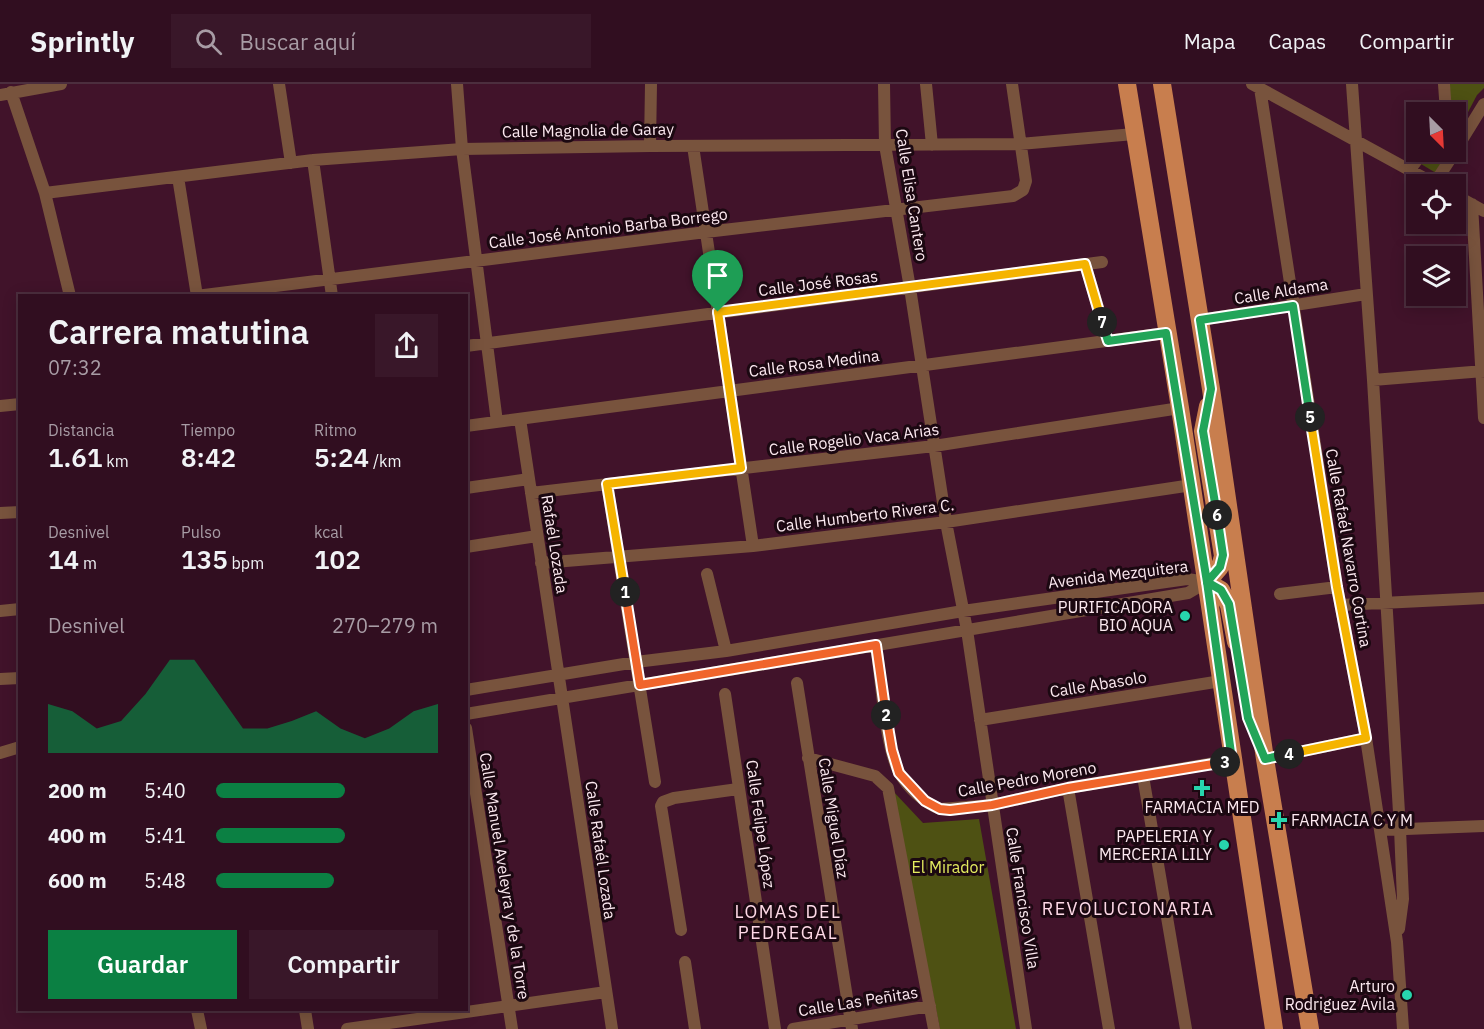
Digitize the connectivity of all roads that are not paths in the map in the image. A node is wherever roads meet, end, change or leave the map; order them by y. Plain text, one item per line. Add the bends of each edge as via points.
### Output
1 (61, 84) edge
2 (279, 84) edge
3 (457, 84) edge
4 (651, 84) edge
5 (884, 84) edge
6 (926, 84) edge
7 (1012, 84) edge
8 (1127, 84) edge
9 (1162, 84) edge
10 (1352, 84) edge
11 (1444, 84) edge
12 (43, 85) edge
13 (1256, 86) edge
14 (6, 94) edge
15 (1445, 102) edge
16 (1484, 104) edge
17 (1466, 133) edge
18 (1134, 134) junction
19 (1356, 141) junction
20 (1020, 144) junction
21 (932, 145) junction
22 (650, 146) junction
23 (693, 146) junction
24 (885, 146) junction
25 (462, 149) junction
26 (313, 160) junction
27 (1416, 162) edge
28 (291, 163) junction
29 (1409, 171) junction
30 (1415, 174) edge
31 (178, 177) junction
32 (45, 193) junction
33 (1466, 201) edge
34 (1472, 204) junction
35 (897, 210) junction
36 (1484, 211) edge
37 (706, 232) junction
38 (476, 261) junction
39 (1102, 262) dead end
40 (1085, 264) junction
41 (329, 279) junction
42 (910, 288) junction
43 (70, 294) edge
44 (196, 294) edge
45 (204, 294) edge
46 (332, 294) edge
47 (1366, 294) junction
48 (1293, 306) junction
49 (718, 312) junction
50 (1200, 320) junction
51 (1166, 333) junction
52 (1108, 341) junction
53 (487, 344) junction
54 (468, 346) edge
55 (922, 366) junction
56 (1483, 371) edge
57 (1373, 380) junction
58 (1211, 389) junction
59 (730, 391) junction
60 (18, 404) edge
61 (0, 406) edge
62 (1180, 408) junction
63 (1484, 418) edge
64 (520, 419) junction
65 (497, 422) junction
66 (468, 426) edge
67 (934, 446) junction
68 (741, 468) junction
69 (529, 479) junction
70 (607, 484) junction
71 (1192, 485) junction
72 (468, 488) edge
73 (531, 493) junction
74 (18, 512) edge
75 (0, 513) edge
76 (946, 522) junction
77 (537, 536) junction
78 (753, 546) junction
79 (468, 547) edge
80 (619, 557) junction
81 (542, 562) junction
82 (707, 574) dead end
83 (1207, 582) junction
84 (1337, 587) junction
85 (1280, 594) dead end
86 (1484, 598) edge
87 (1385, 603) junction
88 (1341, 605) junction
89 (18, 609) edge
90 (0, 611) edge
91 (963, 611) junction
92 (967, 630) junction
93 (876, 645) junction
94 (726, 651) junction
95 (636, 662) junction
96 (558, 675) junction
97 (0, 678) edge
98 (18, 678) edge
99 (1221, 681) junction
100 (797, 683) dead end
101 (640, 685) junction
102 (468, 690) edge
103 (726, 694) dead end
104 (562, 699) junction
105 (468, 714) edge
106 (980, 720) junction
107 (1366, 738) junction
108 (468, 741) edge
109 (18, 748) edge
110 (0, 753) edge
111 (808, 758) junction
112 (1265, 759) junction
113 (1232, 760) junction
114 (1143, 776) junction
115 (655, 782) dead end
116 (1068, 788) junction
117 (738, 789) junction
118 (992, 805) junction
119 (1484, 826) edge
120 (1400, 829) junction
121 (1380, 830) junction
122 (681, 930) dead end
123 (1397, 942) junction
124 (685, 962) dead end
125 (606, 992) junction
126 (508, 1006) junction
127 (930, 1006) junction
128 (197, 1011) edge
129 (305, 1011) edge
130 (415, 1019) edge
131 (851, 1024) edge
132 (201, 1029) edge
133 (308, 1029) edge
134 (347, 1029) edge
135 (512, 1029) edge
136 (612, 1029) edge
137 (695, 1029) edge
138 (775, 1029) edge
139 (793, 1029) edge
140 (934, 1029) edge
141 (1026, 1029) edge
142 (1109, 1029) edge
143 (1186, 1029) edge
144 (1274, 1029) edge
145 (1310, 1029) edge
146 (1404, 1029) edge

1 - 12 street
2 - 28 street
3 - 25 street
4 - 22 street
5 - 24 street, Calle Elisa Cantero
6 - 21 street
7 - 20 street
8 - 18 main road
9 - 50 main road
10 - 19 street, Calle Rafaél Navarro Cortina
11 - 15 street
12 - 14 street
13 - 19 street
13 - 48 street, Calle Rafaél Navarro Cortina
14 - 32 street
16 - 17 street
18 - 20 street, Calle Magnolia de Garay
18 - 51 main road
19 - 29 street
19 - 47 street, Calle Rafaél Navarro Cortina
20 - 21 street, Calle Magnolia de Garay
20 - 35 street, Calle José Antonio Barba Borrego via 1026,181 1023,190 1013,196
21 - 24 street, Calle Magnolia de Garay
22 - 23 street, Calle Magnolia de Garay
22 - 25 street, Calle Magnolia de Garay
23 - 24 street, Calle Magnolia de Garay
23 - 37 street
24 - 35 street, Calle Elisa Cantero
25 - 26 street, Calle Magnolia de Garay
25 - 38 street
26 - 28 street, Calle Magnolia de Garay
26 - 41 street
27 - 29 street
28 - 31 street, Calle Magnolia de Garay
29 - 30 street
31 - 32 street, Calle Magnolia de Garay
31 - 44 street
32 - 43 street
33 - 34 street
34 - 36 street
34 - 56 street
35 - 37 street, Calle José Antonio Barba Borrego
35 - 42 street, Calle Elisa Cantero
37 - 38 street, Calle José Antonio Barba Borrego
37 - 49 street
38 - 41 street, Calle José Antonio Barba Borrego
38 - 53 street
39 - 40 street, Calle José Rosas
40 - 42 street, Calle José Rosas
40 - 52 street
41 - 45 street, Calle José Antonio Barba Borrego
41 - 46 street
42 - 49 street, Calle José Rosas
42 - 55 street, Calle Elisa Cantero
47 - 48 street, Calle Aldama
47 - 57 street, Calle Rafaél Navarro Cortina
48 - 50 street, Calle Aldama
48 - 84 street, Calle Rafaél Navarro Cortina
49 - 53 street, Calle José Rosas
49 - 59 street
50 - 58 main road
51 - 52 street, Calle Rosa Medina
51 - 62 main road
52 - 55 street, Calle Rosa Medina
53 - 54 street, Calle José Rosas
53 - 65 street
55 - 59 street, Calle Rosa Medina
55 - 67 street, Calle Elisa Cantero
56 - 57 street
56 - 63 street
57 - 87 street, Calle Rafaél Navarro Cortina
58 - 83 main road via 1203,431 1223,555 1220,567
58 - 112 main road
59 - 64 street, Calle Rosa Medina
59 - 68 street
60 - 61 street
62 - 67 street, Calle Rogelio Vaca Arias
62 - 71 main road
64 - 65 street, Calle Rosa Medina
64 - 69 street, Rafaél Lozada
65 - 66 street, Calle Rosa Medina
67 - 68 street, Calle Rogelio Vaca Arias
67 - 76 street, Calle Elisa Cantero
68 - 70 street, Calle Rogelio Vaca Arias
68 - 78 street
69 - 72 street
69 - 73 street, Rafaél Lozada
70 - 73 street, Calle Rogelio Vaca Arias
70 - 80 street
71 - 76 street, Calle Humberto Rivera C.
71 - 83 main road
73 - 77 street, Rafaél Lozada
74 - 75 street
76 - 78 street, Calle Humberto Rivera C.
76 - 91 street, Calle Elisa Cantero
77 - 79 street
77 - 81 street, Rafaél Lozada
78 - 80 street, Calle Humberto Rivera C.
80 - 81 street, Calle Humberto Rivera C.
80 - 95 street
81 - 96 street, Rafaél Lozada
82 - 94 street
83 - 91 street, Avenida Mezquitera via 1188,579
83 - 92 street, Avenida Mezquitera via 1188,593
83 - 99 main road
83 - 112 main road via 1221,590 1229,604 1248,718
84 - 85 street
84 - 88 street, Calle Rafaél Navarro Cortina
86 - 87 street
87 - 88 street
87 - 120 street, Calle Rafaél Navarro Cortina
88 - 107 street, Calle Rafaél Navarro Cortina
89 - 90 street
91 - 92 street, Calle Elisa Cantero
91 - 94 street, Avenida Mezquitera
92 - 93 street, Avenida Mezquitera
92 - 106 street, Calle Francisco Villa
93 - 101 street, Avenida Mezquitera
93 - 118 street, Calle Pedro Moreno via 889,738 904,780 925,801 940,809
94 - 95 street, Avenida Mezquitera
95 - 96 street, Avenida Mezquitera
95 - 101 street
96 - 102 street, Avenida Mezquitera
96 - 104 street, Calle Rafaél Lozada
97 - 98 street
99 - 106 street, Calle Abasolo
99 - 113 main road
100 - 111 street, Calle Miguel Díaz
101 - 104 street, Avenida Mezquitera
101 - 115 street
103 - 117 street, Calle Felipe López
104 - 105 street, Avenida Mezquitera
104 - 125 street, Calle Rafaél Lozada
106 - 118 street, Calle Francisco Villa
107 - 112 street
107 - 121 street, Calle Rafaél Navarro Cortina
108 - 126 street, Calle Manuel Aveleyra y de la Torre
109 - 110 street
111 - 127 street via 875,776 891,795
111 - 131 street, Calle Miguel Díaz
112 - 145 main road
113 - 114 street, Calle Pedro Moreno
113 - 144 main road
114 - 116 street, Calle Pedro Moreno
114 - 143 street
116 - 118 street, Calle Pedro Moreno
116 - 142 street
117 - 122 street via 663,802 661,811
117 - 138 street, Calle Felipe López
118 - 141 street, Calle Francisco Villa
119 - 120 street
120 - 121 street
120 - 123 street, Calle Rafaél Navarro Cortina via 1403,899
121 - 123 street, Calle Rafaél Navarro Cortina
123 - 146 street, Calle Rafaél Navarro Cortina
124 - 137 street
125 - 126 street
125 - 136 street, Calle Rafaél Lozada
126 - 130 street
126 - 135 street, Calle Manuel Aveleyra y de la Torre
127 - 131 street, Calle Las Peñitas
127 - 140 street
128 - 132 street
129 - 133 street
130 - 134 street
131 - 139 street, Calle Las Peñitas

